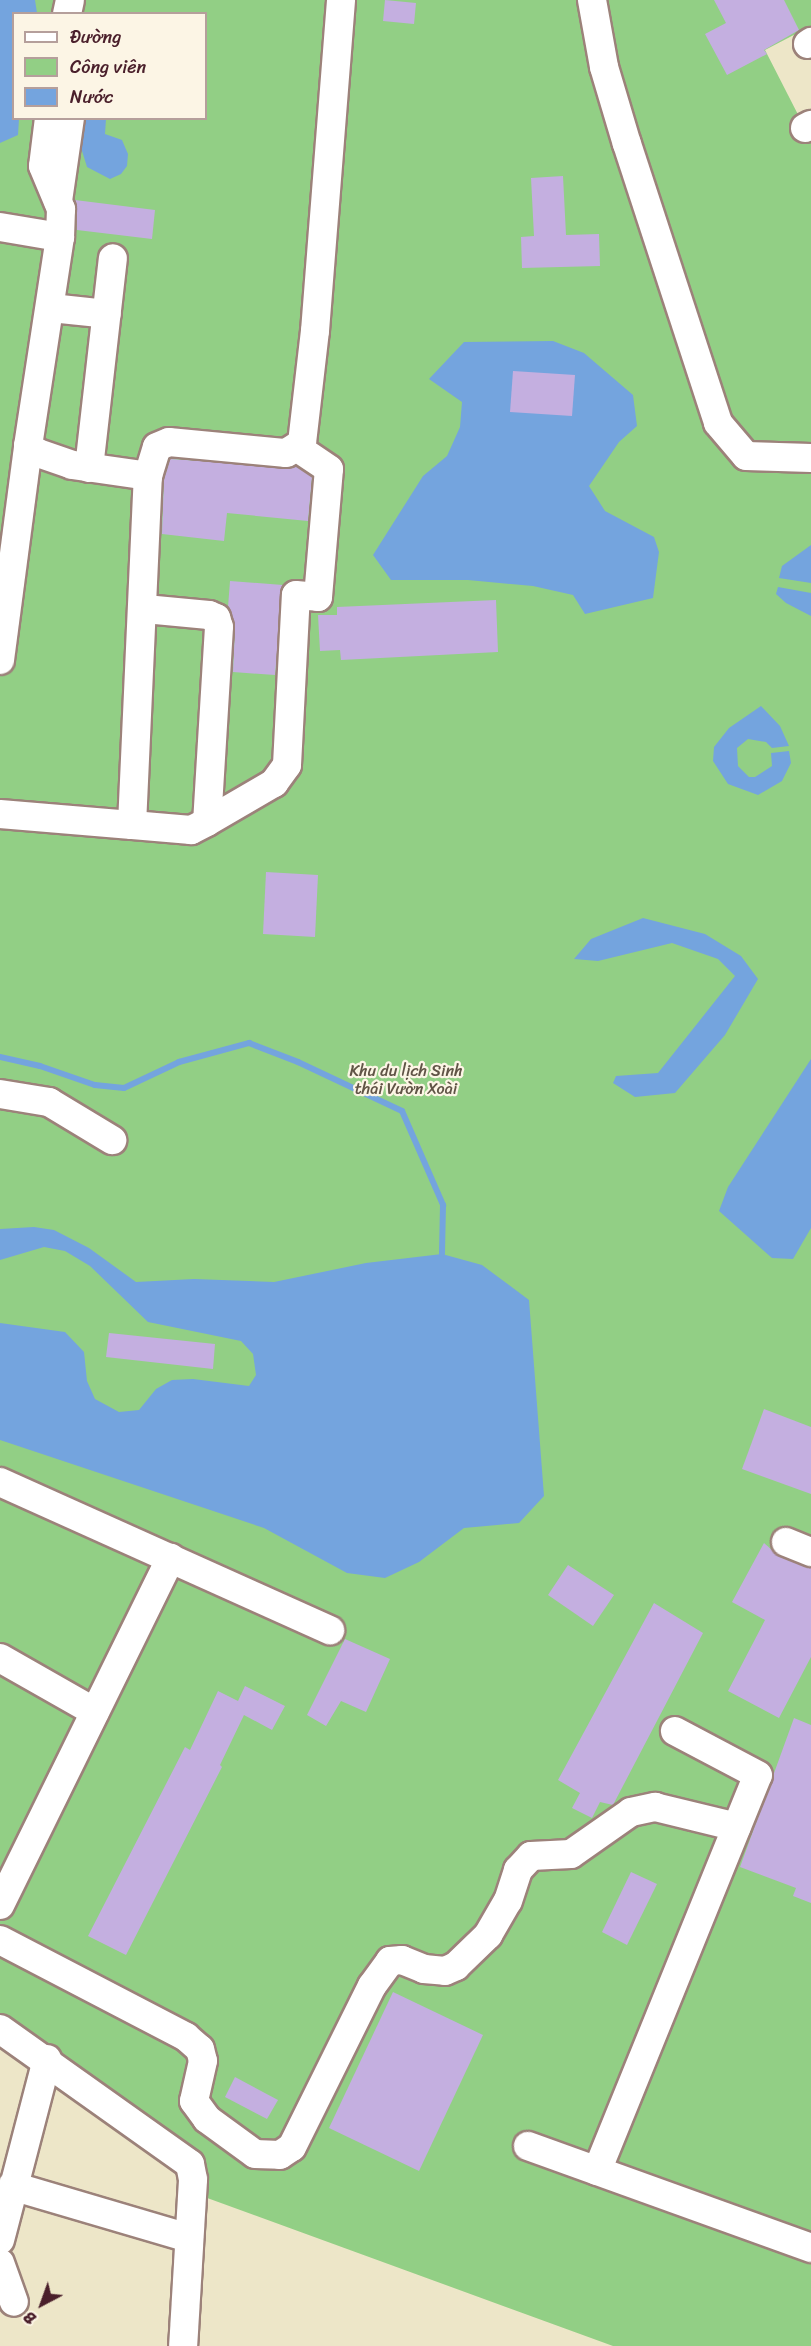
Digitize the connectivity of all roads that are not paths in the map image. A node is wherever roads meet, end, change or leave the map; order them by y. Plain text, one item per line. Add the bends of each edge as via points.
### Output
1 (341, 0) edge
2 (592, 0) edge
3 (49, 120) edge
4 (70, 120) edge
5 (58, 201) junction
6 (0, 227) edge
7 (60, 237) junction
8 (113, 258) dead end
9 (51, 308) junction
10 (107, 314) junction
11 (28, 446) junction
12 (298, 448) junction
13 (811, 458) edge
14 (89, 468) junction
15 (148, 476) junction
16 (145, 609) junction
17 (0, 660) edge
18 (0, 814) edge
19 (207, 822) junction
20 (132, 825) junction
21 (0, 1094) edge
22 (112, 1140) dead end
23 (0, 1482) edge
24 (171, 1558) junction
25 (330, 1630) dead end
26 (0, 1658) edge
27 (95, 1712) junction
28 (675, 1731) dead end
29 (737, 1827) junction
30 (0, 1905) edge
31 (0, 1940) edge
32 (0, 2029) edge
33 (47, 2059) junction
34 (528, 2146) dead end
35 (597, 2171) junction
36 (12, 2186) junction
37 (189, 2238) junction
38 (0, 2240) edge
39 (811, 2248) edge
40 (0, 2263) edge
41 (14, 2302) dead end
42 (183, 2346) edge

1 - 12 street via 315,331 305,432
2 - 13 street via 604,67 718,423 746,456
3 - 5 street via 43,166
4 - 5 street
5 - 7 street
6 - 7 street
7 - 9 street
8 - 10 street
9 - 10 street
9 - 11 street
10 - 14 street
11 - 14 street via 38,453
11 - 17 street
12 - 15 street via 279,452 169,441 157,447
12 - 19 street via 329,469 318,597 296,595 287,765 274,783
14 - 15 street
15 - 16 street
16 - 19 street via 216,618
16 - 20 street
18 - 20 street
19 - 20 street via 191,830
21 - 22 street via 49,1102
23 - 24 street
24 - 25 street
24 - 27 street
26 - 27 street
27 - 30 street
28 - 29 street via 758,1775
29 - 31 street via 654,1807 631,1812 571,1854 531,1856 518,1870 508,1901 488,1935 456,1966 445,1971 424,1969 402,1960 390,1961 372,1986 298,2137 280,2155 255,2154 207,2119 194,2101 204,2061 200,2049 186,2037
29 - 35 street
32 - 33 street
33 - 36 street
33 - 37 street via 189,2164 193,2180
34 - 35 street
35 - 39 street
36 - 37 street
36 - 38 street
37 - 42 street
40 - 41 street

